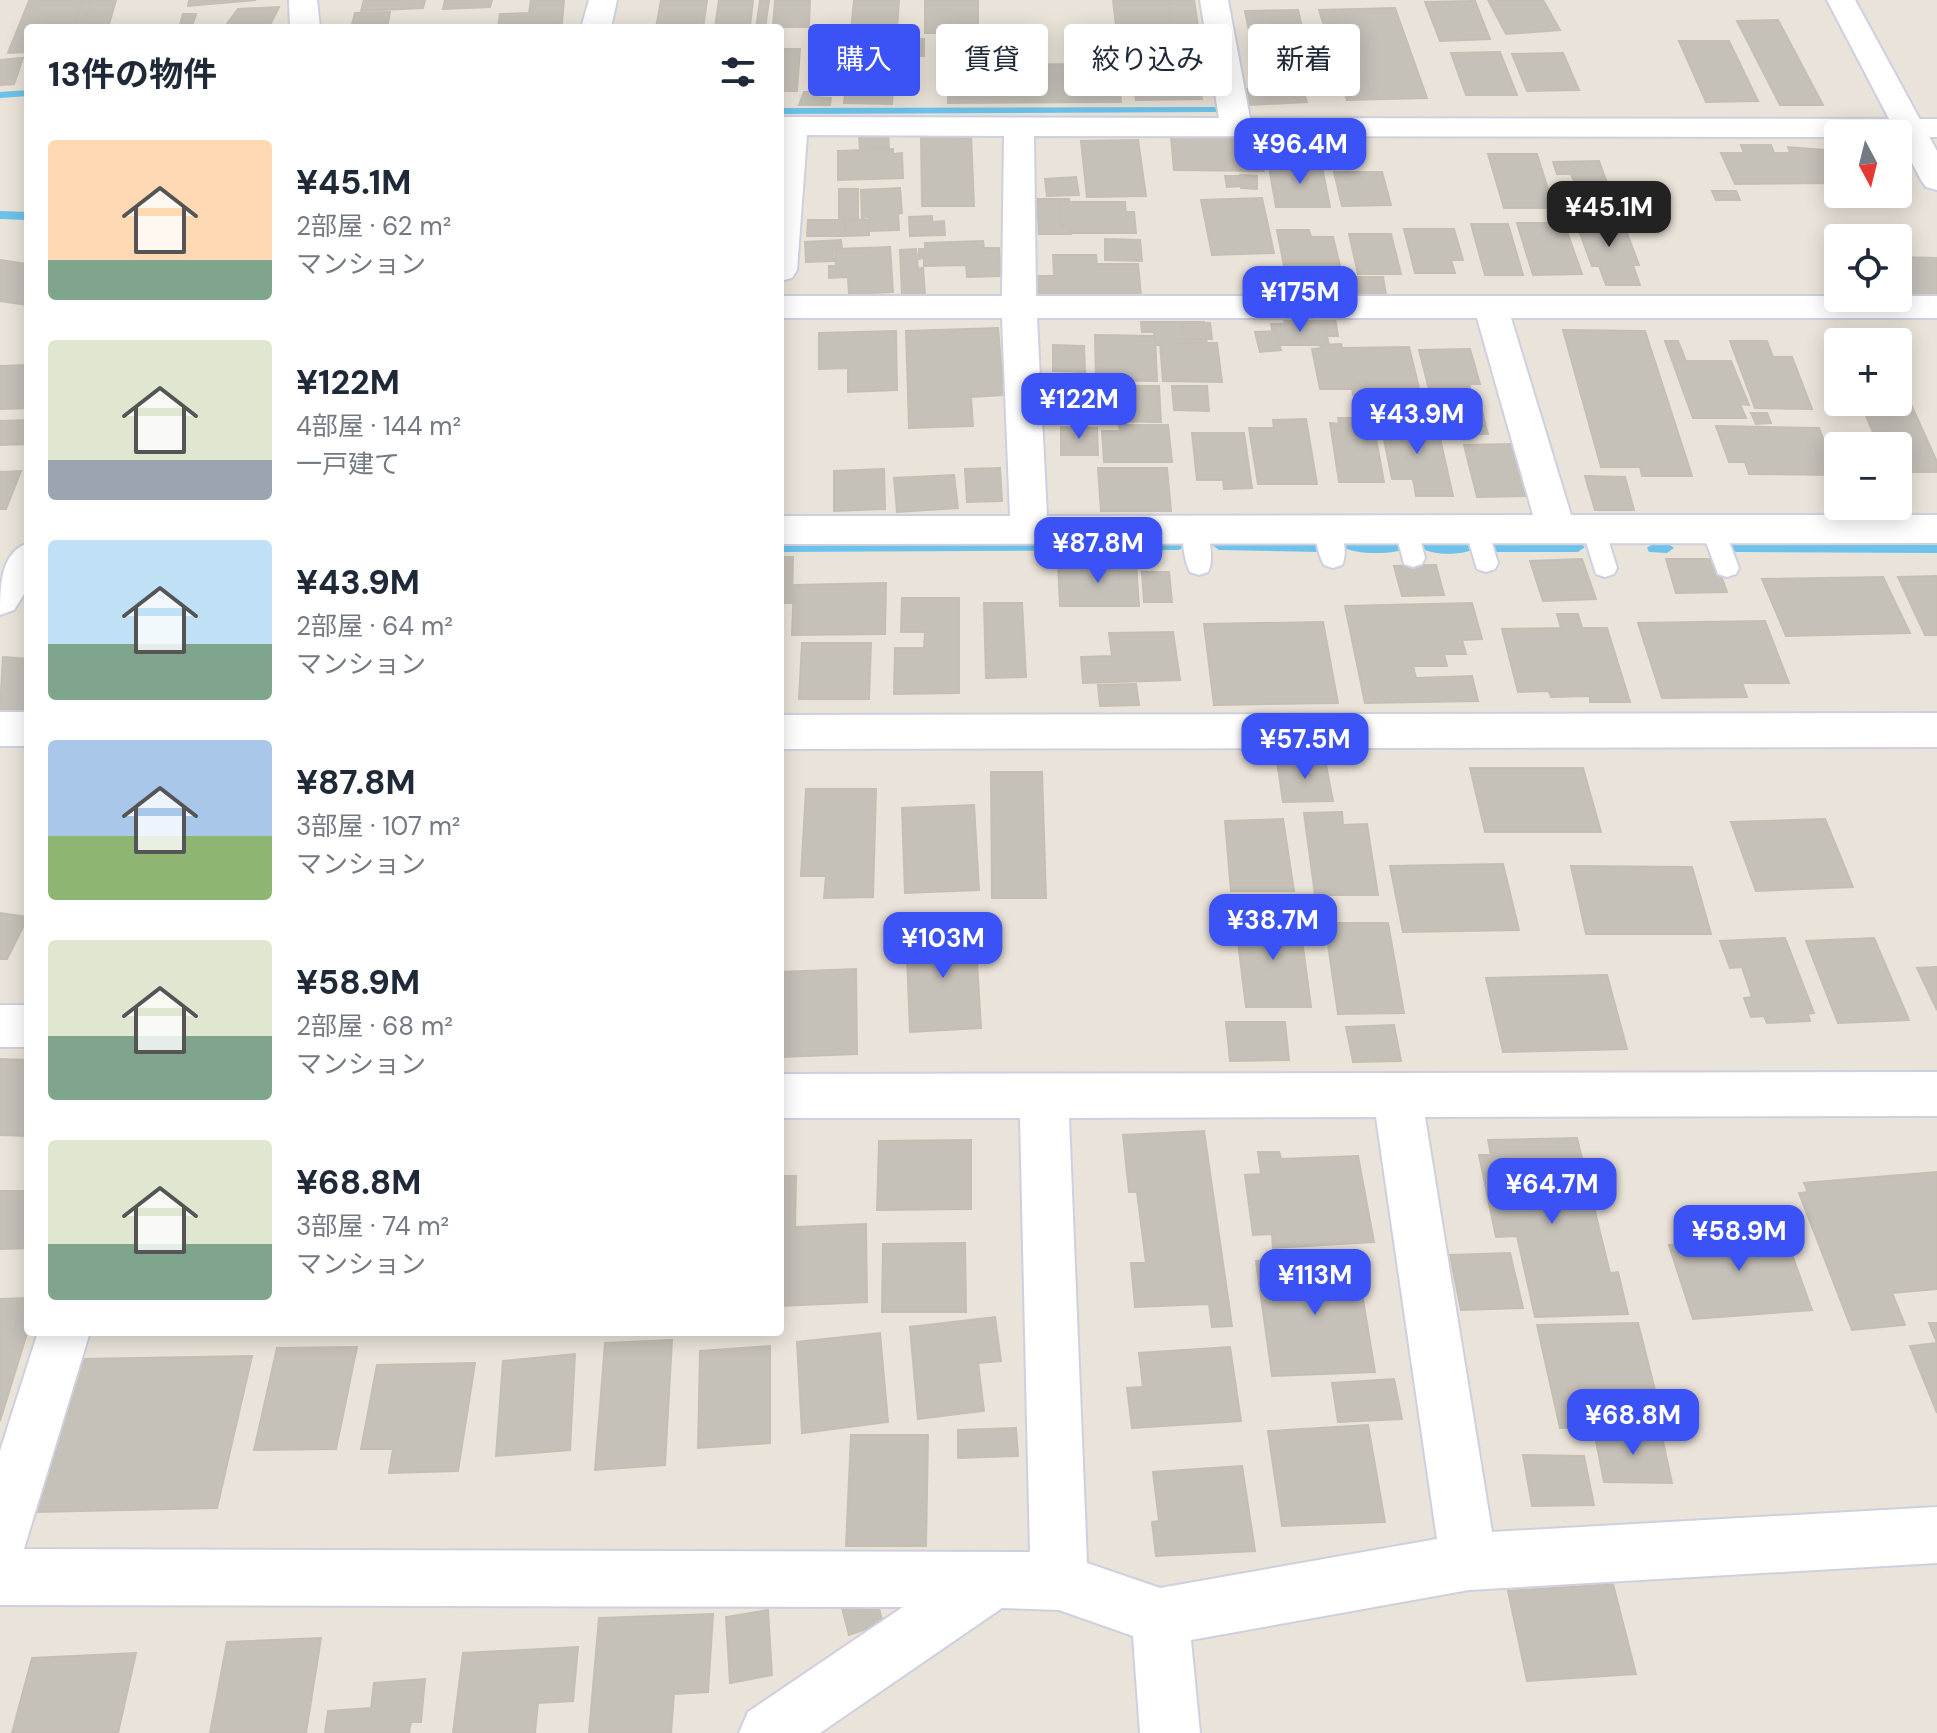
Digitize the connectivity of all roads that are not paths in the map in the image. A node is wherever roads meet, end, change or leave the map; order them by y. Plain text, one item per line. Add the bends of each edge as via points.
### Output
1 (303, 0) edge
2 (603, 0) edge
3 (1214, 0) edge
4 (1841, 0) edge
5 (305, 24) edge
6 (597, 24) edge
7 (786, 126) edge
8 (1019, 127) junction
9 (1236, 127) junction
10 (1922, 128) edge
11 (784, 174) edge
12 (1937, 180) edge
13 (784, 307) edge
14 (1491, 307) junction
15 (1937, 307) edge
16 (1019, 308) junction
17 (1029, 529) junction
18 (1195, 529) junction
19 (1556, 529) junction
20 (1594, 529) junction
21 (1713, 529) junction
22 (1937, 529) edge
23 (784, 530) edge
24 (24, 563) edge
25 (1199, 566) dead end
26 (1605, 568) dead end
27 (1727, 568) dead end
28 (0, 600) edge
29 (0, 729) edge
30 (24, 729) edge
31 (1937, 730) edge
32 (784, 732) edge
33 (0, 1026) edge
34 (24, 1026) edge
35 (1937, 1094) edge
36 (1397, 1095) junction
37 (784, 1096) edge
38 (1044, 1096) junction
39 (63, 1336) edge
40 (1937, 1535) edge
41 (0, 1539) edge
42 (1469, 1562) junction
43 (0, 1577) edge
44 (994, 1579) junction
45 (1059, 1582) junction
46 (1160, 1617) junction
47 (769, 1733) edge
48 (1170, 1733) edge

1 - 5 street
2 - 6 street
3 - 9 street
4 - 10 street
7 - 8 street
7 - 11 street
8 - 9 street
8 - 16 street
9 - 10 street
10 - 12 street
13 - 16 street
14 - 15 street
14 - 16 street
14 - 19 street
16 - 17 street
17 - 18 street
17 - 23 street
18 - 19 street via 1331,544 1482,546
18 - 25 lane
19 - 20 street
20 - 21 street
20 - 26 lane
21 - 22 street
21 - 27 lane
24 - 28 street
29 - 30 street
31 - 32 street
33 - 34 street
35 - 36 street
36 - 38 street
36 - 42 street
37 - 38 street
38 - 45 street
39 - 41 street
40 - 42 street
42 - 46 street
43 - 44 street
44 - 45 street
44 - 47 street
45 - 46 street
46 - 48 street

